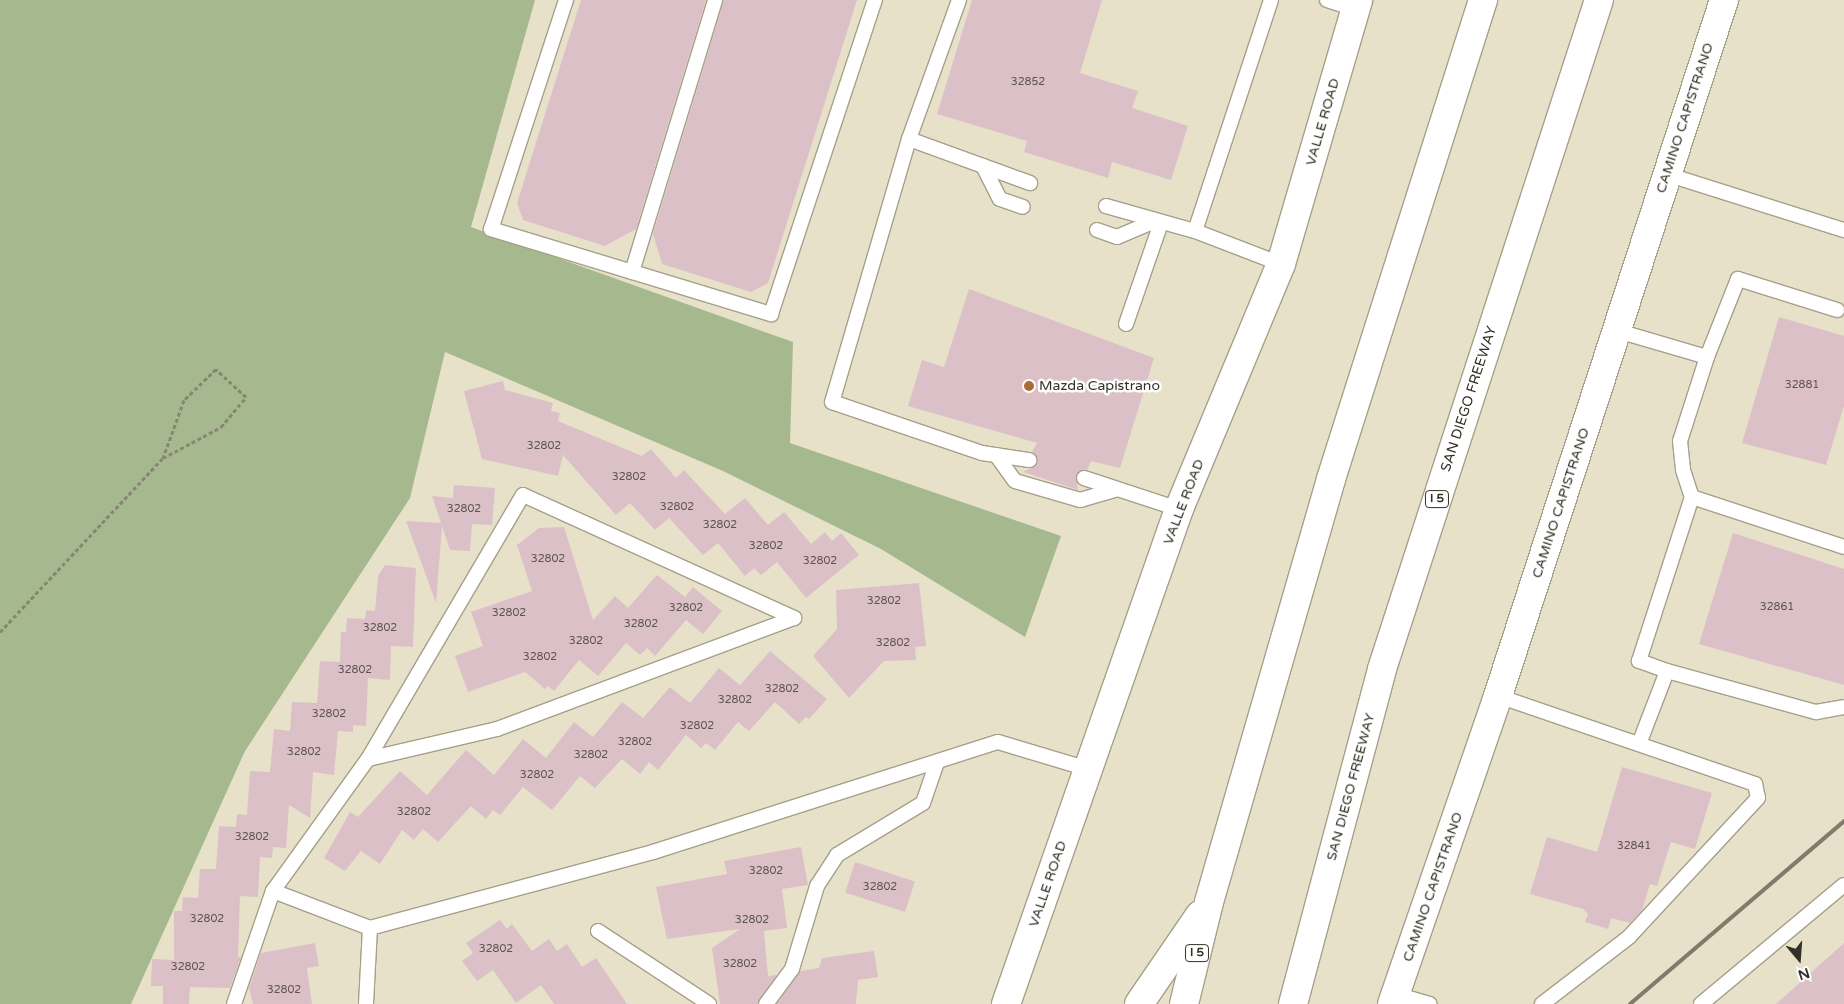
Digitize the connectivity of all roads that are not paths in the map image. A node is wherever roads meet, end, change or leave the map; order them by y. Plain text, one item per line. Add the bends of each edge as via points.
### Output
1 (566, 0) edge
2 (715, 0) edge
3 (875, 0) edge
4 (959, 0) edge
5 (1271, 0) edge
6 (1327, 0) edge
7 (1483, 0) edge
8 (1599, 0) edge
9 (1724, 0) edge
10 (1357, 5) edge
11 (908, 139) junction
12 (983, 166) junction
13 (1666, 174) junction
14 (1030, 182) dead end
15 (1106, 206) dead end
16 (1023, 208) dead end
17 (1157, 222) junction
18 (1097, 230) dead end
19 (1844, 230) edge
20 (1195, 231) junction
21 (1281, 264) junction
22 (632, 272) junction
23 (1837, 310) dead end
24 (1126, 324) dead end
25 (1618, 331) junction
26 (1707, 357) junction
27 (996, 455) junction
28 (1029, 460) dead end
29 (1084, 478) dead end
30 (1115, 490) junction
31 (1692, 497) junction
32 (1180, 509) junction
33 (1844, 547) edge
34 (1667, 671) junction
35 (1498, 696) junction
36 (1844, 707) edge
37 (1639, 744) junction
38 (368, 759) junction
39 (936, 764) junction
40 (1088, 769) junction
41 (1844, 885) edge
42 (273, 890) junction
43 (1209, 902) junction
44 (370, 928) junction
45 (598, 931) dead end
46 (1394, 999) edge
47 (234, 1004) edge
48 (366, 1004) edge
49 (708, 1004) edge
50 (766, 1004) edge
51 (1006, 1004) edge
52 (1139, 1004) edge
53 (1184, 1004) edge
54 (1293, 1004) edge
55 (1430, 1004) edge
56 (1542, 1004) edge
57 (1701, 1004) edge

1 - 22 lane via 491,229
2 - 22 lane
3 - 22 lane via 770,314
4 - 11 lane
5 - 20 lane
6 - 10 lane
7 - 43 main road, I 5 via 1334,470
8 - 54 main road, SAN DIEGO FREEWAY / I 5 via 1382,669
9 - 13 main road, CAMINO CAPISTRANO
10 - 21 main road, VALLE ROAD
11 - 12 lane
11 - 27 lane via 832,402
12 - 14 lane
12 - 16 lane via 1000,199
13 - 19 lane
13 - 25 main road, CAMINO CAPISTRANO
15 - 17 lane
17 - 18 lane via 1117,237
17 - 20 lane
17 - 24 lane
20 - 21 lane
21 - 32 main road, VALLE ROAD
23 - 26 lane via 1738,279
25 - 26 lane
25 - 35 main road, CAMINO CAPISTRANO
26 - 31 lane via 1680,441 1683,470
27 - 28 lane
27 - 30 lane via 1015,481 1080,500
29 - 30 lane
30 - 32 lane
31 - 33 lane
31 - 34 lane via 1639,661
32 - 40 main road, VALLE ROAD
34 - 36 lane via 1816,712
34 - 37 lane
35 - 37 lane
35 - 46 main road, CAMINO CAPISTRANO
37 - 56 lane via 1755,784 1758,798 1629,937
38 - 38 lane via 523,495 794,618 497,729
38 - 42 lane
39 - 40 lane via 998,742
39 - 44 lane via 653,852
39 - 50 lane via 923,803 837,855 817,886 792,969
40 - 51 main road, VALLE ROAD
41 - 57 lane
42 - 44 lane
42 - 47 lane
43 - 52 main road
43 - 53 main road, I 5
44 - 48 lane
45 - 49 lane
46 - 55 lane

